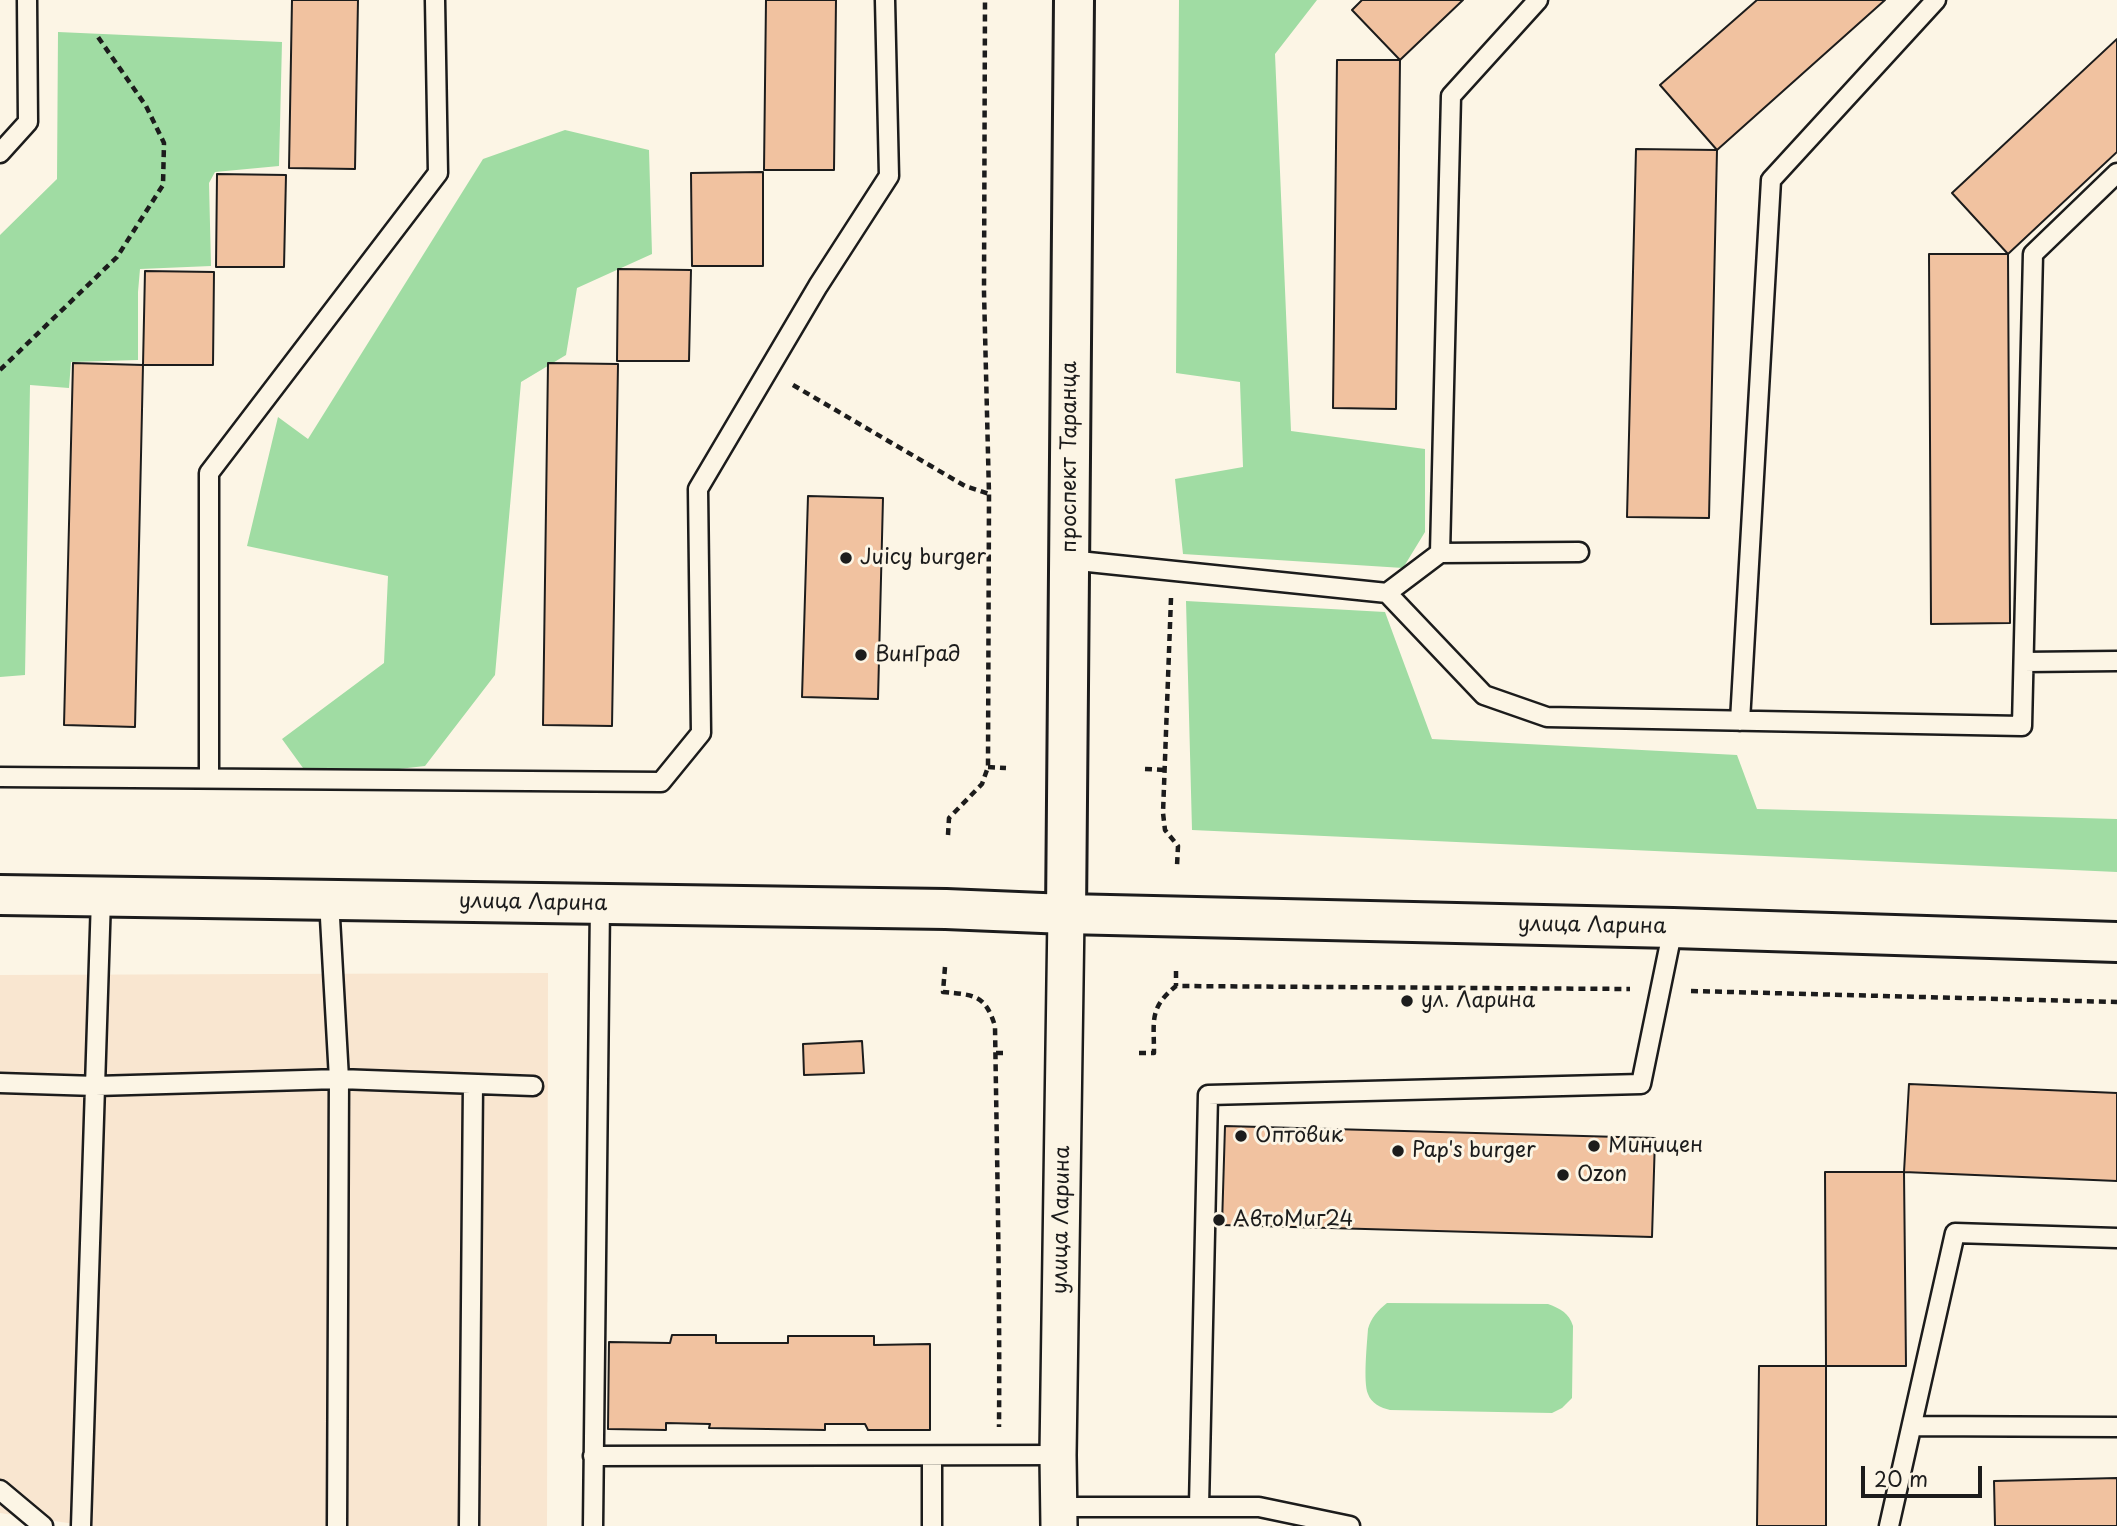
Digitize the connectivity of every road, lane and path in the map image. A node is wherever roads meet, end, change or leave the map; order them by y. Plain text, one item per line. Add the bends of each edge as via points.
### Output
1 (27, 0) edge
2 (435, 0) edge
3 (885, 0) edge
4 (985, 0) edge
5 (1074, 0) edge
6 (1538, 0) edge
7 (1936, 0) edge
8 (98, 37) dead end
9 (0, 153) edge
10 (2117, 173) edge
11 (0, 370) edge
12 (768, 371) junction
13 (989, 494) junction
14 (1579, 552) dead end
15 (1440, 553) junction
16 (1069, 560) junction
17 (1172, 571) junction
18 (1387, 593) junction
19 (2117, 661) edge
20 (2024, 662) junction
21 (1740, 721) junction
22 (988, 767) junction
23 (1006, 768) dead end
24 (1145, 769) dead end
25 (1165, 770) junction
26 (0, 777) edge
27 (209, 778) junction
28 (948, 835) dead end
29 (1177, 866) dead end
30 (0, 895) edge
31 (101, 898) junction
32 (329, 900) junction
33 (600, 904) junction
34 (1066, 914) junction
35 (1673, 928) junction
36 (2117, 942) edge
37 (944, 967) dead end
38 (1176, 971) dead end
39 (1176, 986) junction
40 (1660, 990) junction
41 (2117, 1003) edge
42 (996, 1053) junction
43 (1006, 1053) dead end
44 (1139, 1053) dead end
45 (339, 1079) junction
46 (0, 1083) edge
47 (473, 1084) junction
48 (96, 1086) junction
49 (533, 1086) dead end
50 (2117, 1238) edge
51 (1912, 1426) junction
52 (2117, 1427) edge
53 (1058, 1455) junction
54 (593, 1456) junction
55 (932, 1456) junction
56 (999, 1456) junction
57 (0, 1490) edge
58 (1199, 1506) junction
59 (1059, 1517) edge
60 (43, 1526) edge
61 (81, 1526) edge
62 (337, 1526) edge
63 (469, 1526) edge
64 (593, 1526) edge
65 (932, 1526) edge
66 (1350, 1526) edge
67 (1889, 1526) edge

1 - 9 lane via 28,122
2 - 27 lane via 438,173 209,473
3 - 12 lane via 888,176
4 - 13 path
5 - 16 main road, проспект Таранца
6 - 15 lane via 1451,96
7 - 21 lane via 1771,180
8 - 11 path via 146,106 164,143 163,185 117,257
10 - 20 lane via 2033,254
12 - 13 path via 965,486
12 - 27 lane via 698,489 701,733 660,782
13 - 22 path
14 - 15 lane
15 - 18 lane
16 - 17 lane
16 - 34 main road, проспект Таранца
17 - 18 lane
17 - 25 path
18 - 21 lane via 1484,695 1547,717
19 - 20 lane
20 - 21 lane via 2022,726
22 - 23 path
22 - 28 path via 982,784 949,818
24 - 25 path
25 - 29 path via 1165,830 1178,846
26 - 27 lane
30 - 31 main road, улица Ларина
31 - 32 main road, улица Ларина
31 - 48 lane
32 - 33 main road, улица Ларина
32 - 45 lane
33 - 34 main road, улица Ларина
33 - 54 lane
34 - 35 main road, улица Ларина
34 - 53 street, улица Ларина
35 - 36 main road, улица Ларина
35 - 40 lane
37 - 42 path via 943,992 971,995 989,1007
38 - 39 path
39 - 40 path
39 - 44 path via 1154,1011 1154,1053
40 - 41 path
40 - 58 lane via 1641,1084 1208,1095
42 - 43 path
42 - 56 path
45 - 47 lane
45 - 48 lane
45 - 62 lane
46 - 48 lane
47 - 49 lane
47 - 63 lane
48 - 61 lane
50 - 51 lane via 1955,1233
51 - 52 lane
51 - 67 lane
53 - 56 lane
53 - 59 street, улица Ларина
54 - 55 lane
54 - 64 lane
55 - 56 lane
55 - 65 lane
57 - 60 lane
58 - 59 lane
58 - 66 lane via 1259,1507

